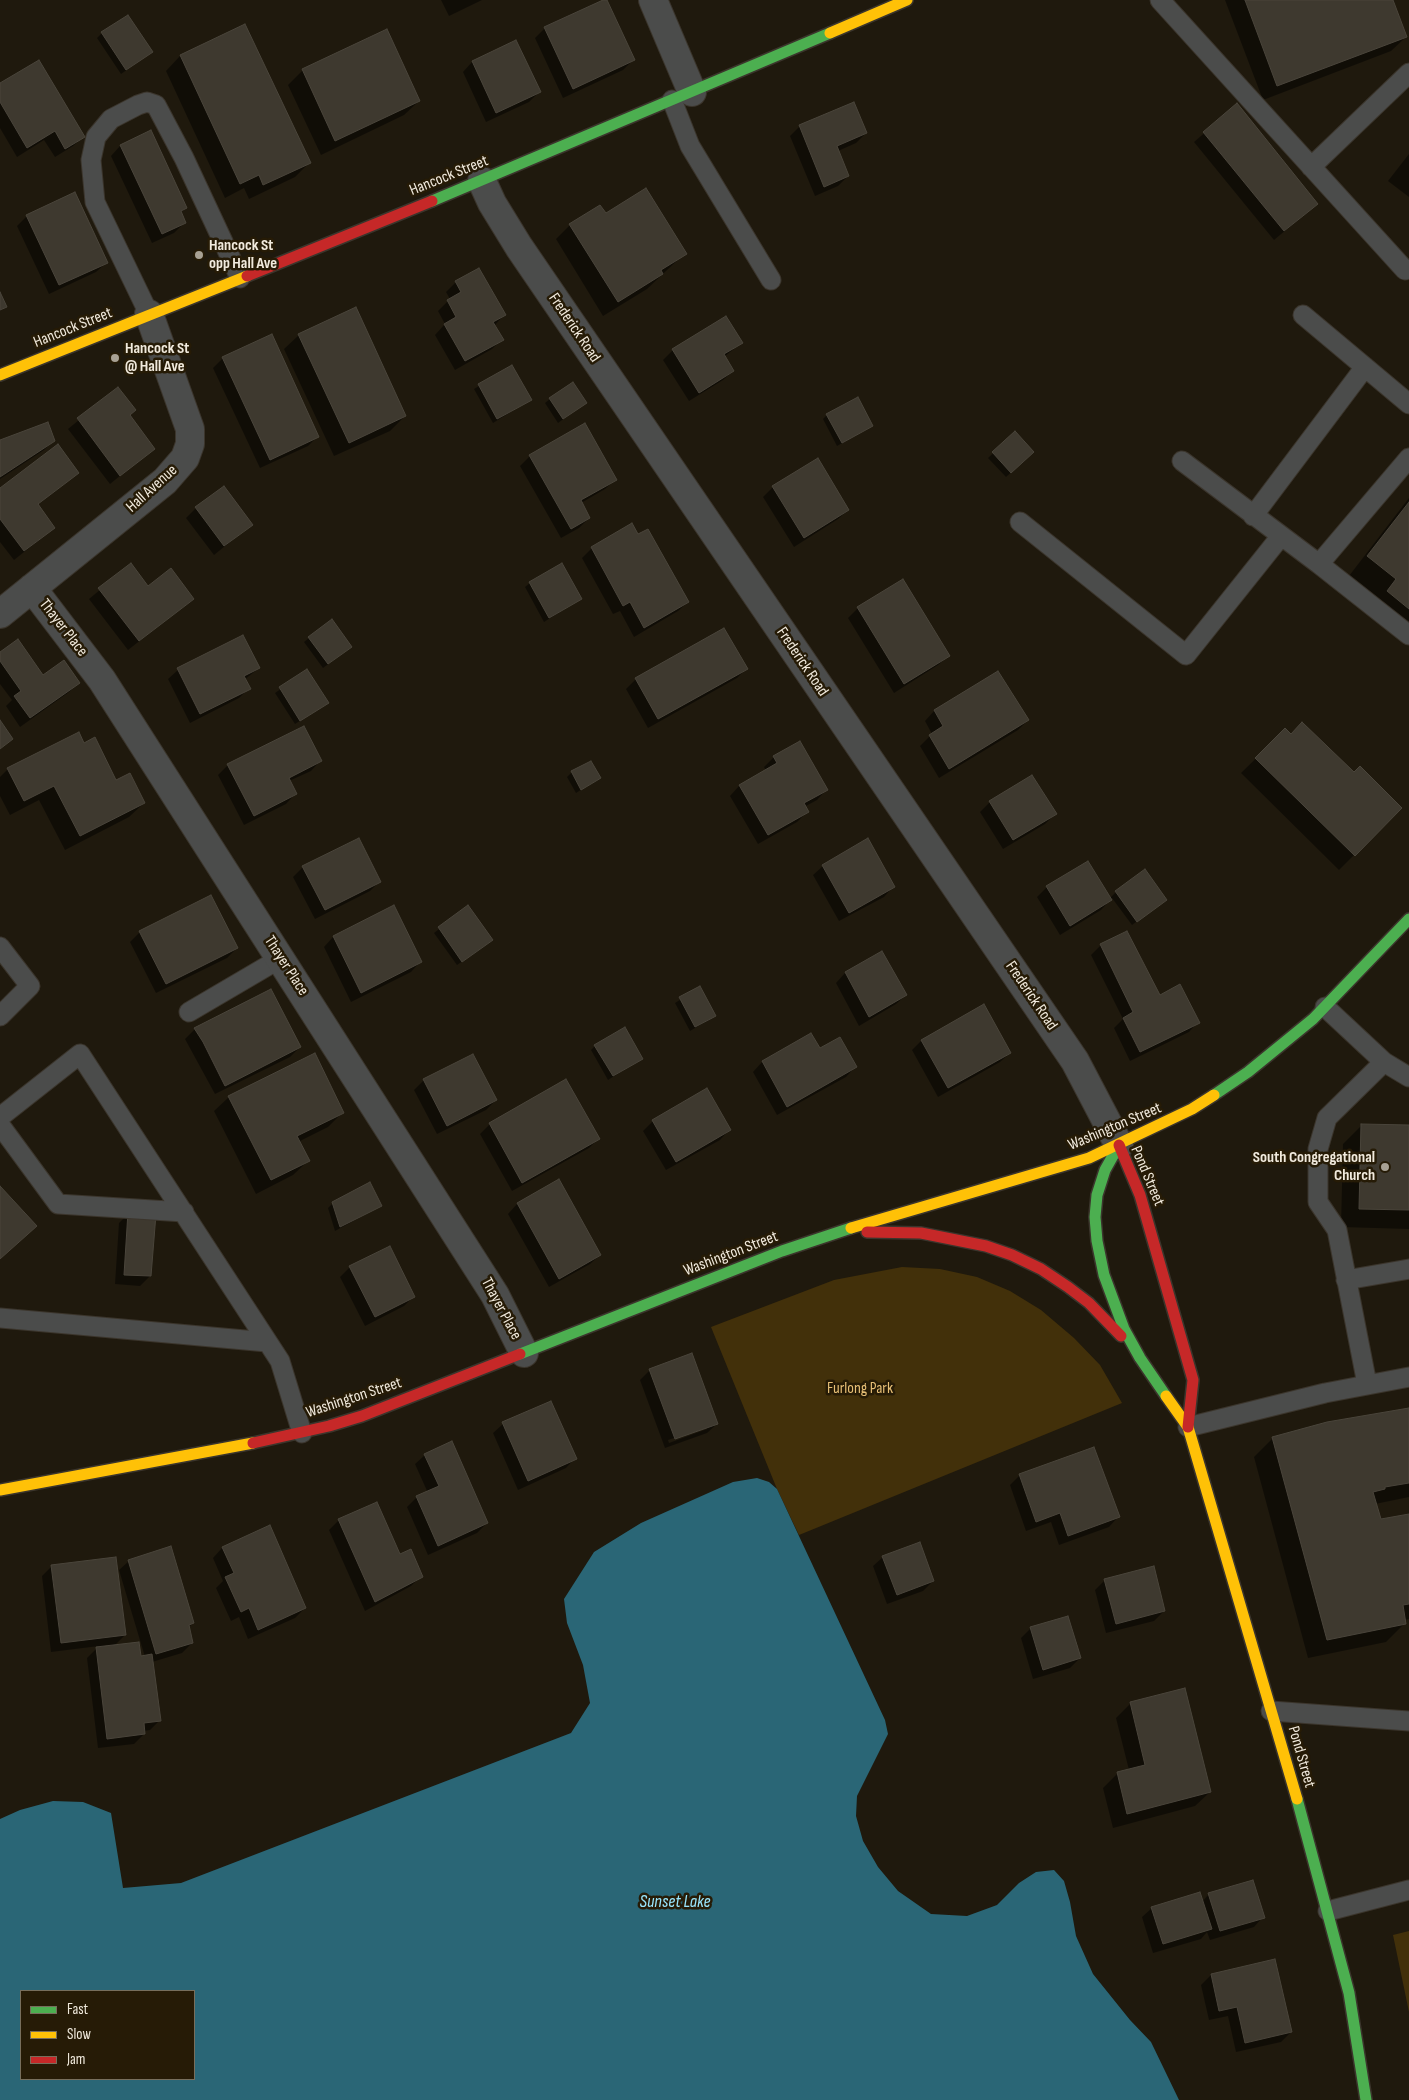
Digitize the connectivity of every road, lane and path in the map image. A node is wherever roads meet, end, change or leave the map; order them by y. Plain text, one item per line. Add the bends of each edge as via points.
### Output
1 (653, 0) edge
2 (907, 0) edge
3 (1160, 0) edge
4 (1409, 73) edge
5 (682, 96) junction
6 (1311, 166) junction
7 (482, 181) junction
8 (1405, 270) dead end
9 (240, 278) junction
10 (770, 280) dead end
11 (149, 314) junction
12 (1303, 315) dead end
13 (1366, 367) junction
14 (0, 375) edge
15 (1409, 404) edge
16 (1409, 458) edge
17 (1182, 461) dead end
18 (1253, 516) junction
19 (1020, 522) dead end
20 (1281, 536) junction
21 (1319, 564) junction
22 (32, 588) junction
23 (0, 614) edge
24 (1409, 635) edge
25 (1406, 929) edge
26 (0, 946) edge
27 (281, 958) junction
28 (1325, 1007) junction
29 (188, 1012) dead end
30 (0, 1016) edge
31 (1384, 1062) junction
32 (1409, 1077) edge
33 (0, 1117) edge
34 (0, 1125) edge
35 (1119, 1145) junction
36 (184, 1212) junction
37 (821, 1238) junction
38 (1409, 1269) edge
39 (1346, 1280) junction
40 (0, 1318) edge
41 (267, 1342) junction
42 (524, 1353) junction
43 (1140, 1358) junction
44 (1409, 1377) edge
45 (1367, 1384) junction
46 (1188, 1427) junction
47 (302, 1433) junction
48 (0, 1490) edge
49 (1271, 1711) junction
50 (1409, 1721) edge
51 (1409, 1890) edge
52 (1328, 1911) junction
53 (1366, 2100) edge

1 - 5 street
2 - 5 main road, Hancock Street
3 - 6 lane
4 - 6 lane
5 - 7 main road, Hancock Street
5 - 10 lane via 690,146
6 - 8 lane
7 - 9 main road, Hancock Street
7 - 35 street, Frederick Road via 519,247 1075,1061
9 - 11 main road, Hancock Street
9 - 11 lane via 156,105 147,102 138,105 111,119 96,136 90,160 95,202
11 - 14 main road, Hancock Street
11 - 22 street, Hall Avenue via 190,429 190,444 185,458 165,481
12 - 13 lane
13 - 15 lane
13 - 18 lane
16 - 21 lane
17 - 18 lane
18 - 20 lane
19 - 20 lane via 1186,655
20 - 21 lane
21 - 24 lane
22 - 23 street, Hall Avenue
22 - 27 street, Thayer Place via 84,653
25 - 28 main road, Washington Street
26 - 30 lane via 30,986
27 - 29 lane
27 - 42 street, Thayer Place via 495,1295
28 - 31 lane
28 - 35 main road, Washington Street via 1279,1048 1219,1093 1169,1122
31 - 32 lane
31 - 39 lane via 1327,1118 1318,1149 1318,1202 1337,1230
33 - 36 lane via 80,1054
34 - 36 lane via 58,1204
35 - 37 main road, Washington Street via 1061,1167
35 - 43 main road, Pond Street via 1105,1170 1097,1195 1097,1241 1114,1304
35 - 46 main road, Pond Street via 1140,1195 1193,1380
36 - 41 lane
37 - 42 main road, Washington Street
37 - 43 main road via 856,1232 921,1234 986,1246 1012,1255 1041,1269 1089,1303
38 - 39 lane
39 - 45 lane
40 - 41 lane
41 - 47 lane via 280,1361
42 - 47 main road, Washington Street via 362,1416
43 - 46 main road, Pond Street
44 - 45 lane
45 - 46 lane
46 - 49 main road, Pond Street
47 - 48 main road, Washington Street
49 - 50 lane
49 - 52 main road, Pond Street
51 - 52 lane
52 - 53 main road, Pond Street via 1348,1994

